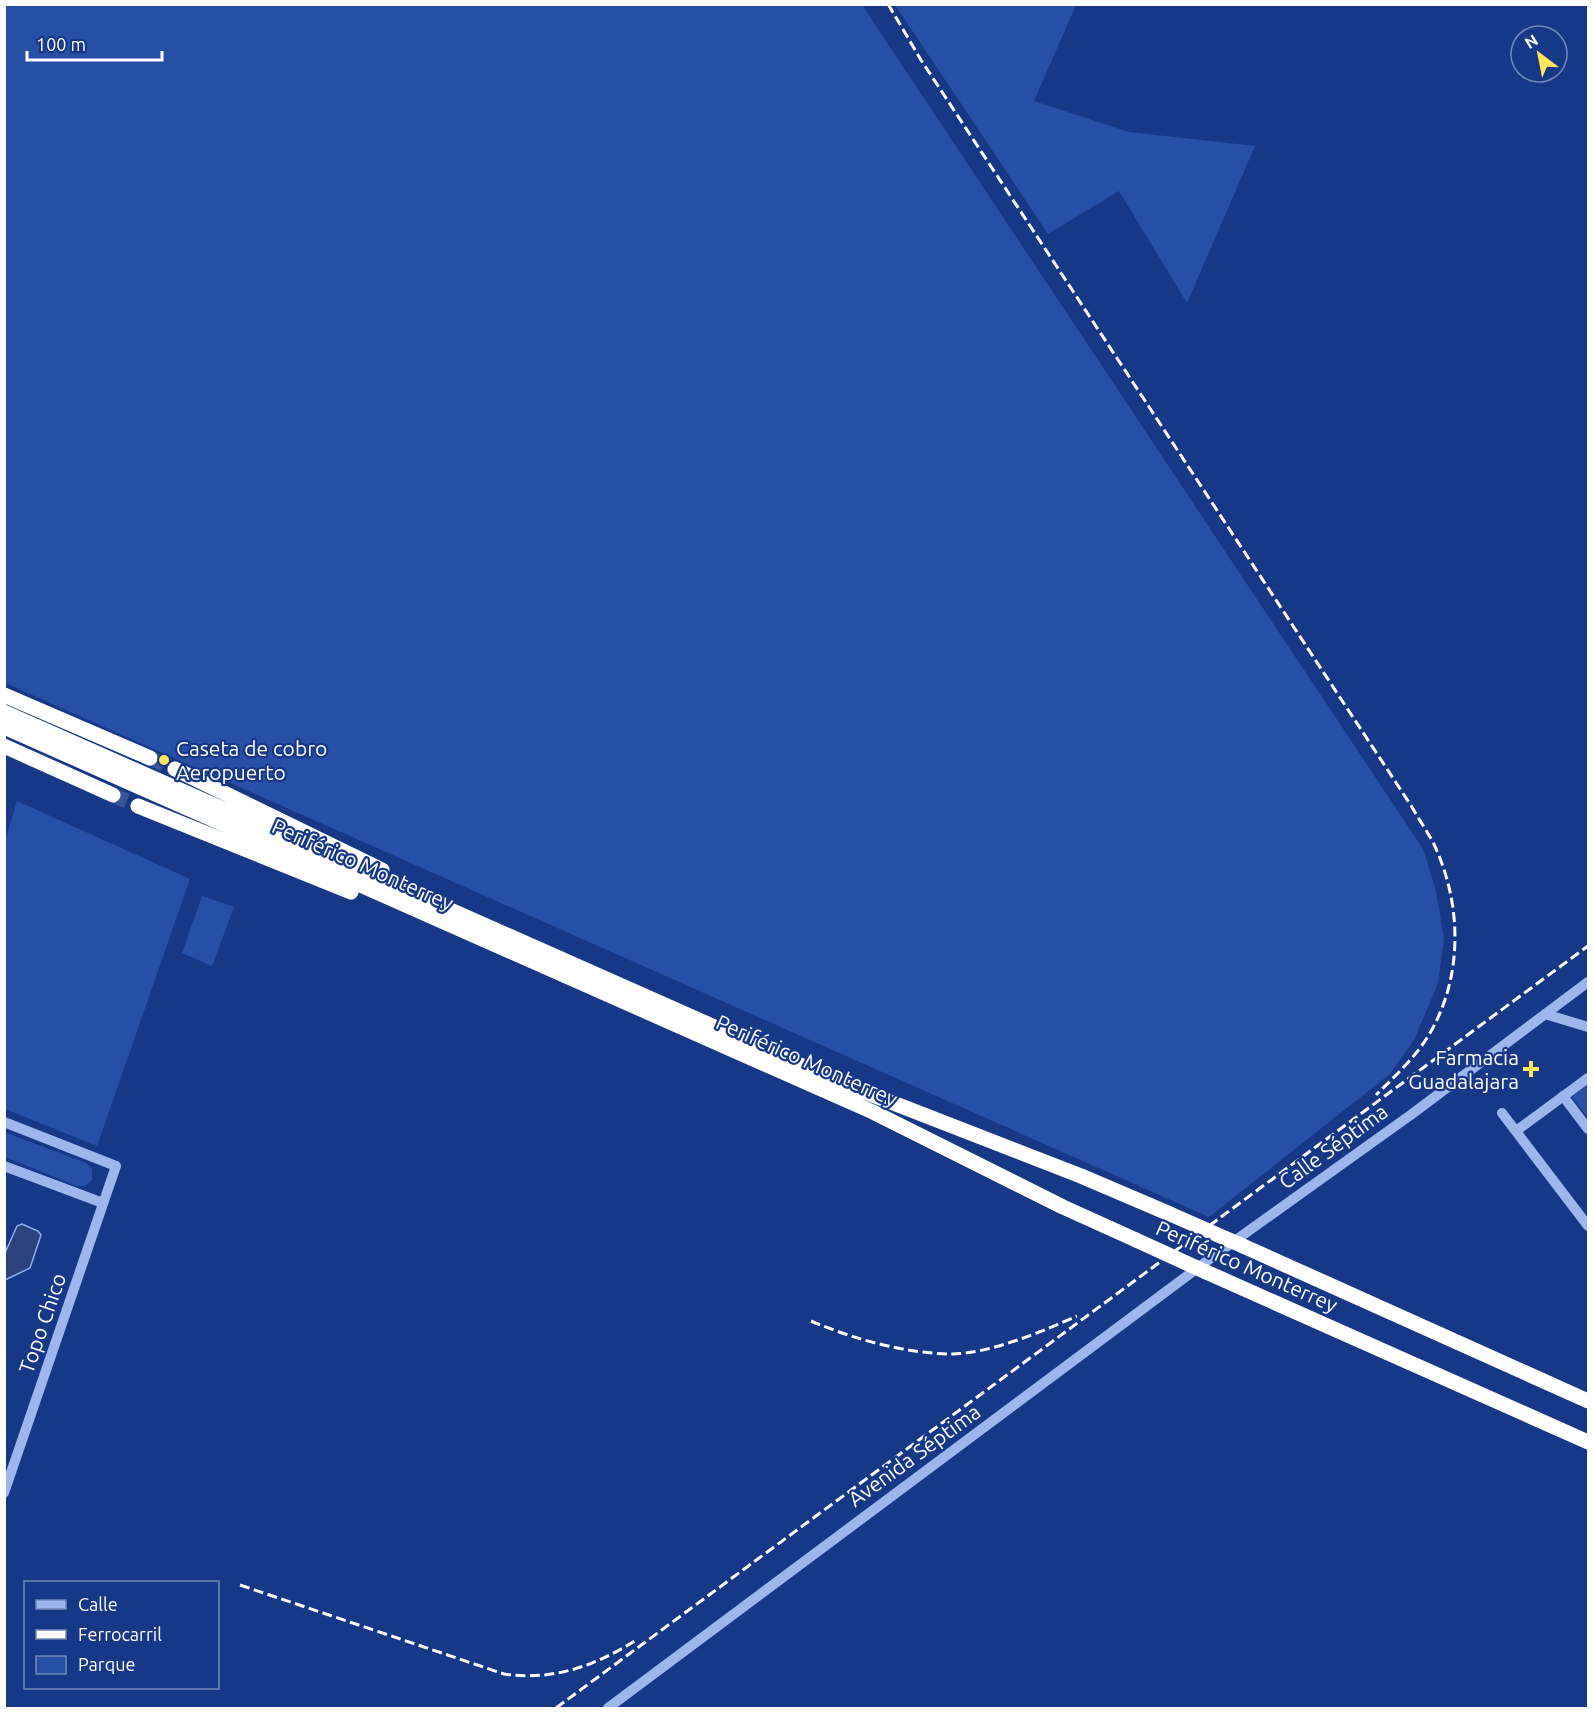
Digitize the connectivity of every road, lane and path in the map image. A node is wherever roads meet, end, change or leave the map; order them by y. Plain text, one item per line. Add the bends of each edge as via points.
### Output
1 (4, 695) edge
2 (4, 712) edge
3 (4, 727) edge
4 (4, 746) edge
5 (150, 758) tunnel mouth
6 (175, 769) tunnel mouth
7 (114, 795) tunnel mouth
8 (138, 806) tunnel mouth
9 (418, 903) junction
10 (1588, 982) edge
11 (1545, 1014) junction
12 (1588, 1027) edge
13 (1588, 1077) edge
14 (1563, 1096) junction
15 (1502, 1113) dead end
16 (4, 1122) edge
17 (1588, 1129) edge
18 (1516, 1131) junction
19 (4, 1166) edge
20 (103, 1203) junction
21 (1588, 1226) edge
22 (1243, 1240) junction
23 (1588, 1401) edge
24 (1588, 1442) edge
25 (4, 1493) edge
26 (608, 1708) edge

1 - 5 highway
2 - 9 highway, Periférico Monterrey
3 - 9 highway, Periférico Monterrey
4 - 7 highway
6 - 9 highway via 361,859 400,881
8 - 9 highway via 360,895 394,906
9 - 22 highway, Periférico Monterrey, bridge via 834,1080
9 - 24 highway, Periférico Monterrey, bridge via 873,1112 1063,1207
10 - 11 street, Calle Séptima
11 - 12 street
11 - 22 street, Calle Séptima
13 - 14 street
14 - 17 street
14 - 18 street
15 - 18 street
16 - 20 street, Topo Chico via 116,1166
18 - 21 street
19 - 20 street
20 - 25 street, Topo Chico
22 - 23 highway, Periférico Monterrey
22 - 26 street, Avenida Séptima

